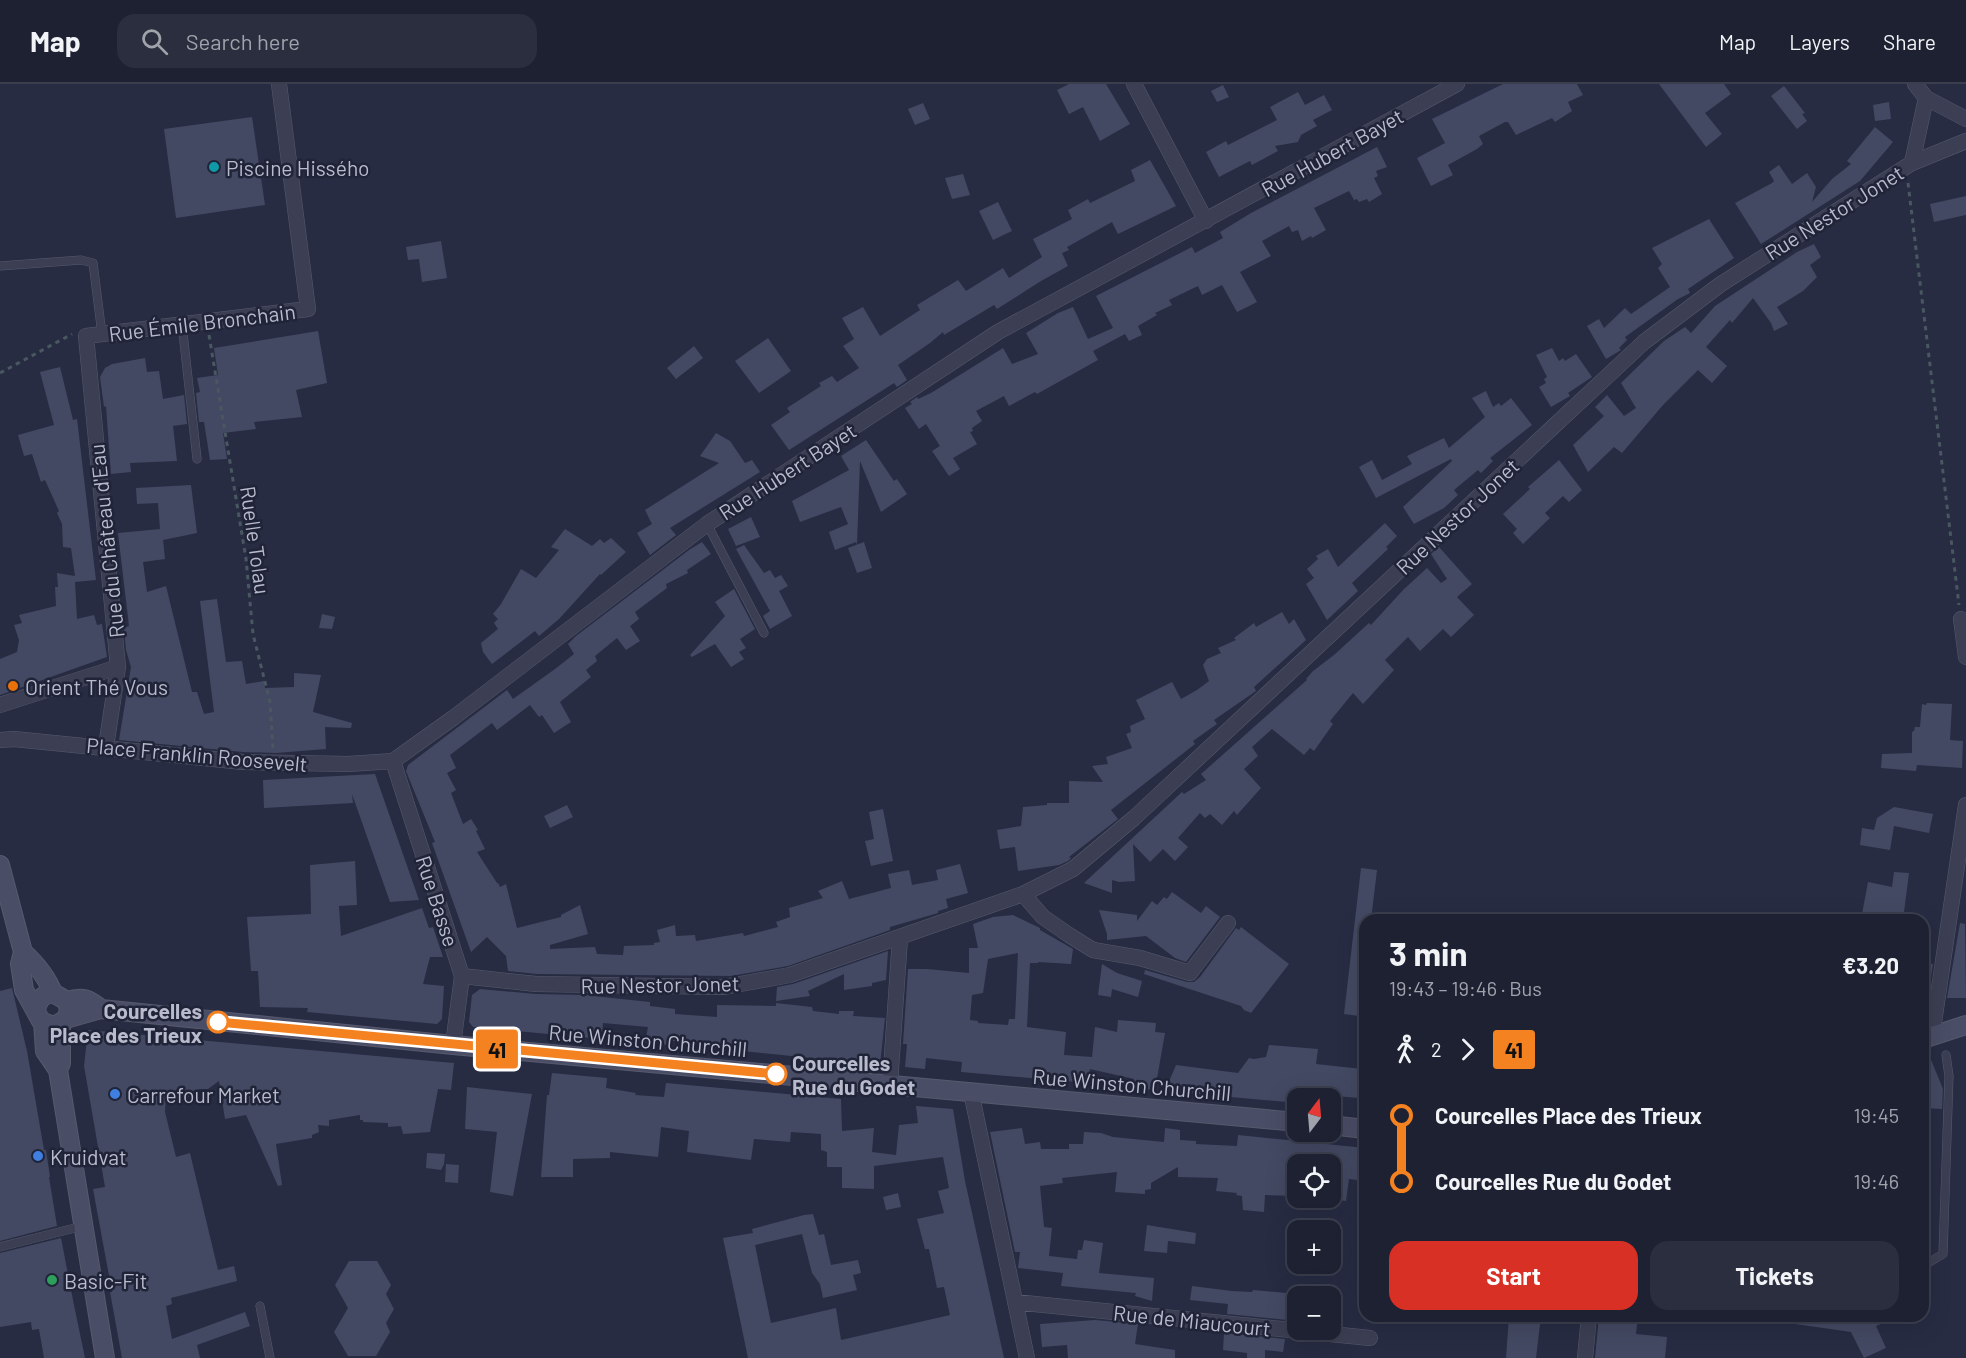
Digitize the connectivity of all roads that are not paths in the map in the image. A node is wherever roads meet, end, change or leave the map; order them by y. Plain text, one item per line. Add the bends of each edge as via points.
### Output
1 (279, 84) edge
2 (1134, 84) edge
3 (1457, 84) edge
4 (1915, 84) edge
5 (1926, 98) junction
6 (1966, 119) edge
7 (1966, 141) edge
8 (1909, 165) junction
9 (1206, 220) junction
10 (0, 266) edge
11 (182, 324) junction
12 (102, 334) junction
13 (86, 336) joint
14 (197, 459) dead end
15 (707, 524) junction
16 (1961, 619) road end
17 (765, 633) dead end
18 (1966, 657) edge
19 (118, 667) junction
20 (0, 705) edge
21 (0, 740) edge
22 (106, 747) junction
23 (393, 761) junction
24 (1966, 805) edge
25 (0, 865) edge
26 (1023, 894) junction
27 (1228, 923) dead end
28 (900, 938) junction
29 (23, 952) junction
30 (462, 976) junction
31 (55, 1012) junction
32 (1966, 1025) edge
33 (1934, 1038) edge
34 (453, 1045) junction
35 (1946, 1055) dead end
36 (890, 1084) junction
37 (970, 1092) junction
38 (1287, 1121) edge
39 (1341, 1126) edge
40 (1359, 1128) edge
41 (83, 1226) junction
42 (0, 1247) edge
43 (1929, 1262) edge
44 (1015, 1302) junction
45 (260, 1306) dead end
46 (1588, 1322) edge
47 (1370, 1338) dead end
48 (105, 1358) edge
49 (270, 1358) edge
50 (1027, 1358) edge
51 (1585, 1358) edge

1 - 11 street, Rue Émile Bronchain via 308,309
2 - 9 street
3 - 9 street, Rue Hubert Bayet
4 - 5 street
5 - 6 street
5 - 8 street, Rue Nestor Jonet
7 - 8 street, Rue Nestor Jonet
8 - 26 street, Rue Nestor Jonet via 1721,284 1644,342 1134,818 1073,869
9 - 15 street, Rue Hubert Bayet via 998,332
10 - 12 lane via 81,260 93,263
11 - 12 street, Rue Émile Bronchain
11 - 14 lane
12 - 13 street, Rue Émile Bronchain
13 - 19 street, Rue du Château d'Eau
15 - 17 lane
15 - 23 street, Rue Hubert Bayet
16 - 18 street
19 - 20 street
19 - 22 street, Rue du Château d'Eau
21 - 22 street, Place Franklin Roosevelt
22 - 23 street, Place Franklin Roosevelt via 243,762
23 - 30 street, Rue Basse
24 - 33 street
25 - 29 main road
26 - 27 street via 1043,917 1093,950 1140,958 1190,973
26 - 28 street, Rue Nestor Jonet
28 - 30 street, Rue Nestor Jonet via 790,975 723,987 536,984
28 - 36 street
29 - 31 main road via 50,985
29 - 31 main road via 20,964 24,990
30 - 34 street, Rue Basse
31 - 34 main road, Rue Winston Churchill via 78,997 101,1009
31 - 41 main road via 45,1051 58,1070
32 - 33 main road
34 - 36 main road, Rue Winston Churchill
35 - 43 lane via 1949,1076 1943,1254
36 - 37 main road, Rue Winston Churchill
37 - 38 main road, Rue Winston Churchill
37 - 44 street
39 - 40 main road
41 - 42 lane
41 - 48 main road
44 - 47 street, Rue de Miaucourt
44 - 50 street
45 - 49 lane
46 - 51 street

